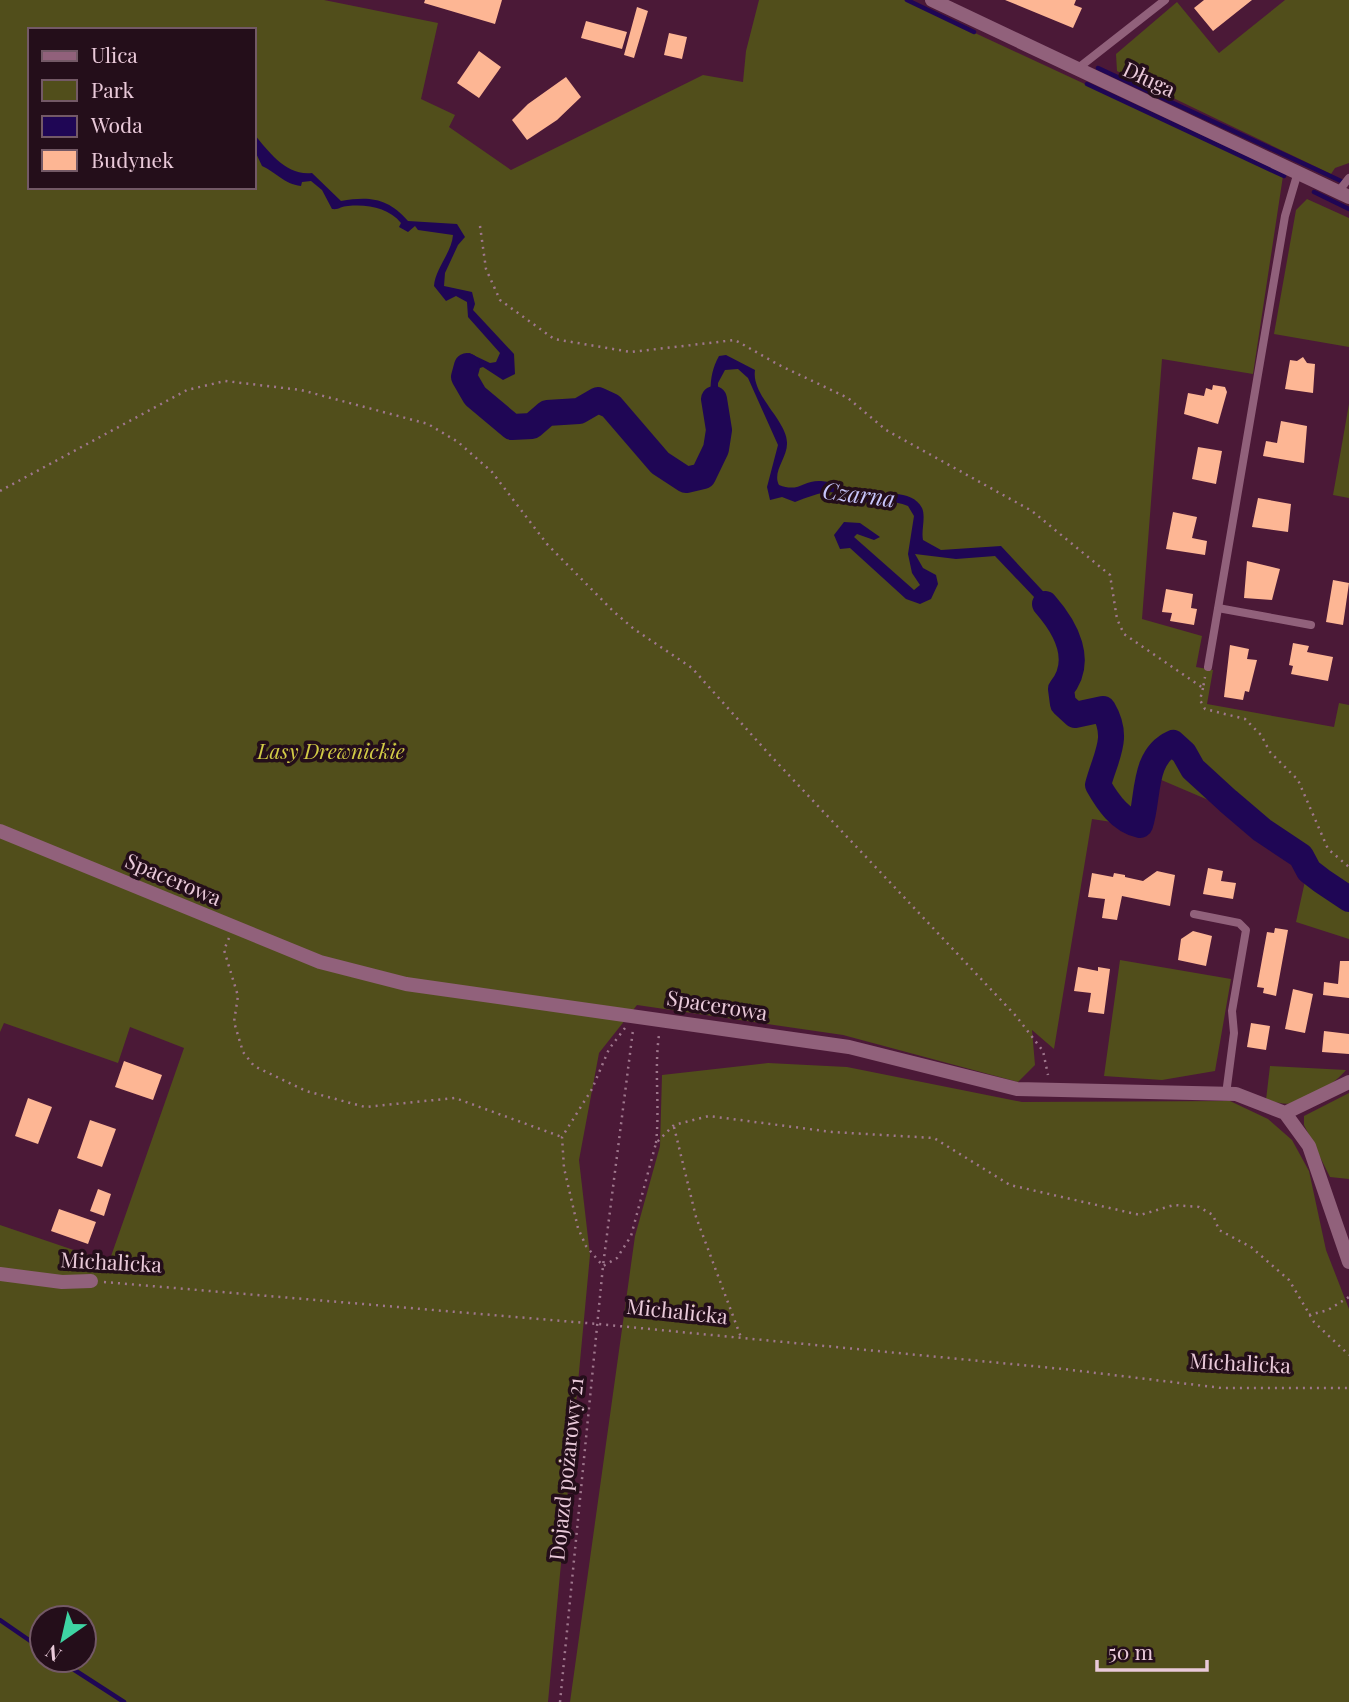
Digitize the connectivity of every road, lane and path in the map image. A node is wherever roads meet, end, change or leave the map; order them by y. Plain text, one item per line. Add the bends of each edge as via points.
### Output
1 (932, 0) edge
2 (1165, 0) edge
3 (1077, 69) junction
4 (1298, 172) junction
5 (1349, 178) edge
6 (1344, 194) edge
7 (480, 226) dead end
8 (0, 491) edge
9 (1218, 608) junction
10 (1311, 625) dead end
11 (1208, 667) joint
12 (1203, 688) junction
13 (0, 831) edge
14 (1349, 867) edge
15 (1194, 914) dead end
16 (234, 928) junction
17 (636, 1015) junction
18 (662, 1019) junction
19 (631, 1042) dead end
20 (1349, 1082) edge
21 (1051, 1089) junction
22 (1227, 1094) junction
23 (1286, 1113) junction
24 (674, 1125) junction
25 (562, 1136) junction
26 (656, 1143) junction
27 (1349, 1262) edge
28 (603, 1266) junction
29 (0, 1274) edge
30 (91, 1281) joint
31 (1349, 1297) edge
32 (1309, 1314) junction
33 (598, 1324) junction
34 (742, 1340) junction
35 (1349, 1354) edge
36 (1349, 1388) edge
37 (560, 1702) edge

1 - 3 street, Długa
2 - 3 lane
3 - 4 street, Długa
4 - 6 street, Długa
4 - 9 lane via 1285,216
5 - 6 lane
7 - 12 path via 486,269 500,300 554,339 631,352 735,340 848,398 886,430 1032,511 1110,575 1124,634
8 - 21 path via 187,390 225,381 301,390 428,424 458,442 492,472 547,544 613,611 692,668 1016,1016 1044,1051
9 - 10 lane
9 - 11 lane
11 - 12 path
12 - 14 path via 1200,699 1205,709 1245,719 1261,734 1270,752 1298,780 1328,849
13 - 16 street, Spacerowa
15 - 22 lane via 1239,923 1246,930 1232,1011
16 - 17 street, Spacerowa via 320,962 406,984
16 - 25 path via 224,950 238,996 234,1022 243,1052 254,1066 306,1091 365,1107 454,1098
17 - 18 street, Spacerowa
17 - 25 path via 608,1049 592,1089
18 - 21 street, Spacerowa via 849,1047 1017,1089
18 - 26 path via 655,1062
19 - 28 path, Dojazd pożarowy 21
20 - 23 street
21 - 22 street, Spacerowa
22 - 23 street, Spacerowa
23 - 27 street via 1309,1146
24 - 26 path
24 - 32 path via 709,1116 832,1132 934,1138 1010,1185 1032,1192 1140,1215 1174,1205 1199,1206 1213,1215 1219,1230 1251,1247 1289,1280
24 - 34 path via 696,1217
25 - 28 path via 564,1168 578,1228
26 - 28 path via 631,1236 617,1258
28 - 33 path, Dojazd pożarowy 21
29 - 30 street, Michalicka
30 - 33 path, Michalicka
31 - 32 path via 1328,1310
32 - 35 path
33 - 34 path, Michalicka
33 - 37 path, Dojazd pożarowy 21
34 - 36 path, Michalicka via 1222,1388

